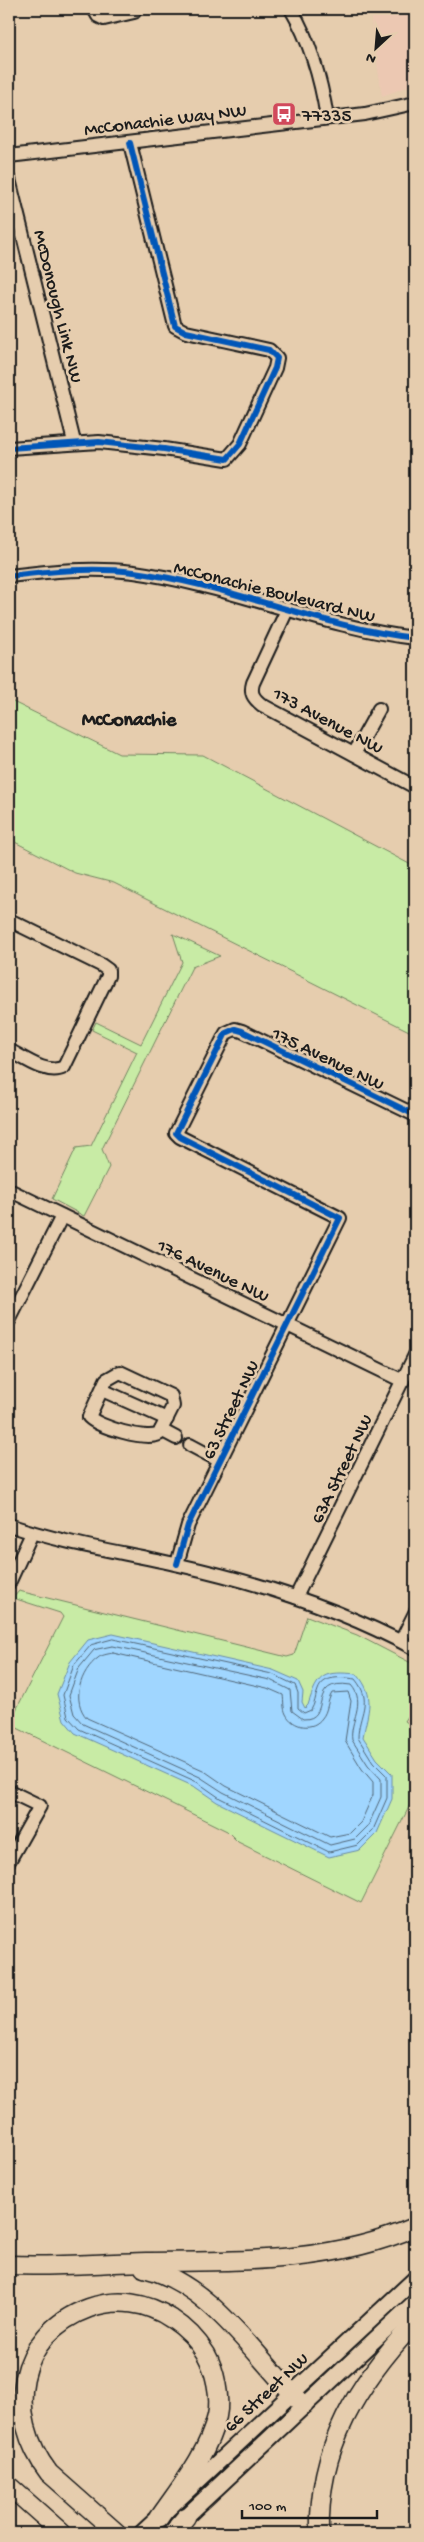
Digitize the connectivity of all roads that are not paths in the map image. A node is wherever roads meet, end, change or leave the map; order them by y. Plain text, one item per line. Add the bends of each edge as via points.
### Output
1 (94, 9) edge
2 (293, 9) edge
3 (134, 12) dead end
4 (415, 103) edge
5 (327, 118) junction
6 (130, 143) junction
7 (9, 156) edge
8 (9, 179) edge
9 (74, 442) junction
10 (9, 448) edge
11 (9, 576) edge
12 (287, 610) junction
13 (415, 638) edge
14 (379, 709) dead end
15 (354, 754) junction
16 (415, 787) edge
17 (9, 920) edge
18 (9, 1050) edge
19 (202, 1081) joint
20 (415, 1115) edge
21 (9, 1190) edge
22 (62, 1216) junction
23 (9, 1320) edge
24 (287, 1326) junction
25 (415, 1355) edge
26 (403, 1381) junction
27 (102, 1390) junction
28 (164, 1425) junction
29 (176, 1438) dead end
30 (190, 1445) dead end
31 (220, 1461) junction
32 (9, 1525) edge
33 (32, 1533) junction
34 (177, 1564) junction
35 (9, 1582) edge
36 (296, 1597) junction
37 (415, 1613) edge
38 (401, 1642) junction
39 (415, 1649) edge
40 (9, 1791) edge
41 (9, 1861) edge
42 (415, 2227) edge
43 (106, 2263) junction
44 (9, 2265) edge
45 (415, 2279) edge
46 (415, 2302) edge
47 (415, 2322) edge
48 (298, 2400) junction
49 (9, 2486) edge
50 (186, 2517) junction
51 (160, 2518) junction
52 (62, 2533) edge
53 (117, 2533) edge
54 (142, 2533) edge
55 (168, 2533) edge
56 (173, 2533) edge
57 (320, 2533) edge

1 - 3 street via 104,19
2 - 5 street via 314,59
4 - 5 street, McConachie Way NW via 386,111
5 - 6 street, McConachie Way NW
6 - 7 street, McConachie Way NW
6 - 9 street via 175,326 186,332 269,350 277,358 277,364 240,444 227,459 156,448
8 - 9 street, McDonough Link NW
9 - 10 street
11 - 12 street, McConachie Boulevard NW via 71,570 133,572 184,582
12 - 13 street, McConachie Boulevard NW via 365,630
12 - 15 street, 173 Avenue NW via 253,683 253,696 262,705
14 - 15 street
15 - 16 street, 173 Avenue NW
17 - 18 street via 108,970 64,1067 58,1071 48,1070
19 - 20 street, 175 Avenue NW via 226,1033 242,1031
19 - 24 street, 63 Street NW via 176,1133 180,1137 340,1218
21 - 22 street, 176 Avenue NW
22 - 23 street
22 - 24 street, 176 Avenue NW
24 - 26 street, 176 Avenue NW
24 - 31 street, 63 Street NW
25 - 26 street, 63A Street NW
26 - 36 street, 63A Street NW
27 - 28 street
27 - 28 street via 106,1380 120,1372 171,1396 173,1406
27 - 28 street via 89,1417 93,1421 150,1437 159,1434
28 - 29 street
30 - 31 street
31 - 34 street, 63 Street NW via 188,1525
32 - 33 street
33 - 34 street
33 - 35 street
34 - 36 street
36 - 38 street via 354,1619
37 - 38 street
38 - 39 street
40 - 41 street via 40,1806
42 - 43 highway via 370,2244 307,2256
43 - 44 highway
43 - 48 highway via 153,2270 182,2282 208,2303
45 - 48 main road, 66 Street NW
46 - 48 main road, 66 Street NW
47 - 57 highway via 367,2380 333,2444 322,2481
48 - 50 main road, 66 Street NW
48 - 51 main road, 66 Street NW
49 - 52 highway
50 - 55 main road, 66 Street NW
50 - 56 highway
51 - 53 highway via 204,2451 218,2414 209,2359 194,2336 163,2313 123,2302 96,2306 54,2326 40,2343 26,2370 23,2413 32,2445 49,2473
51 - 54 main road, 66 Street NW

